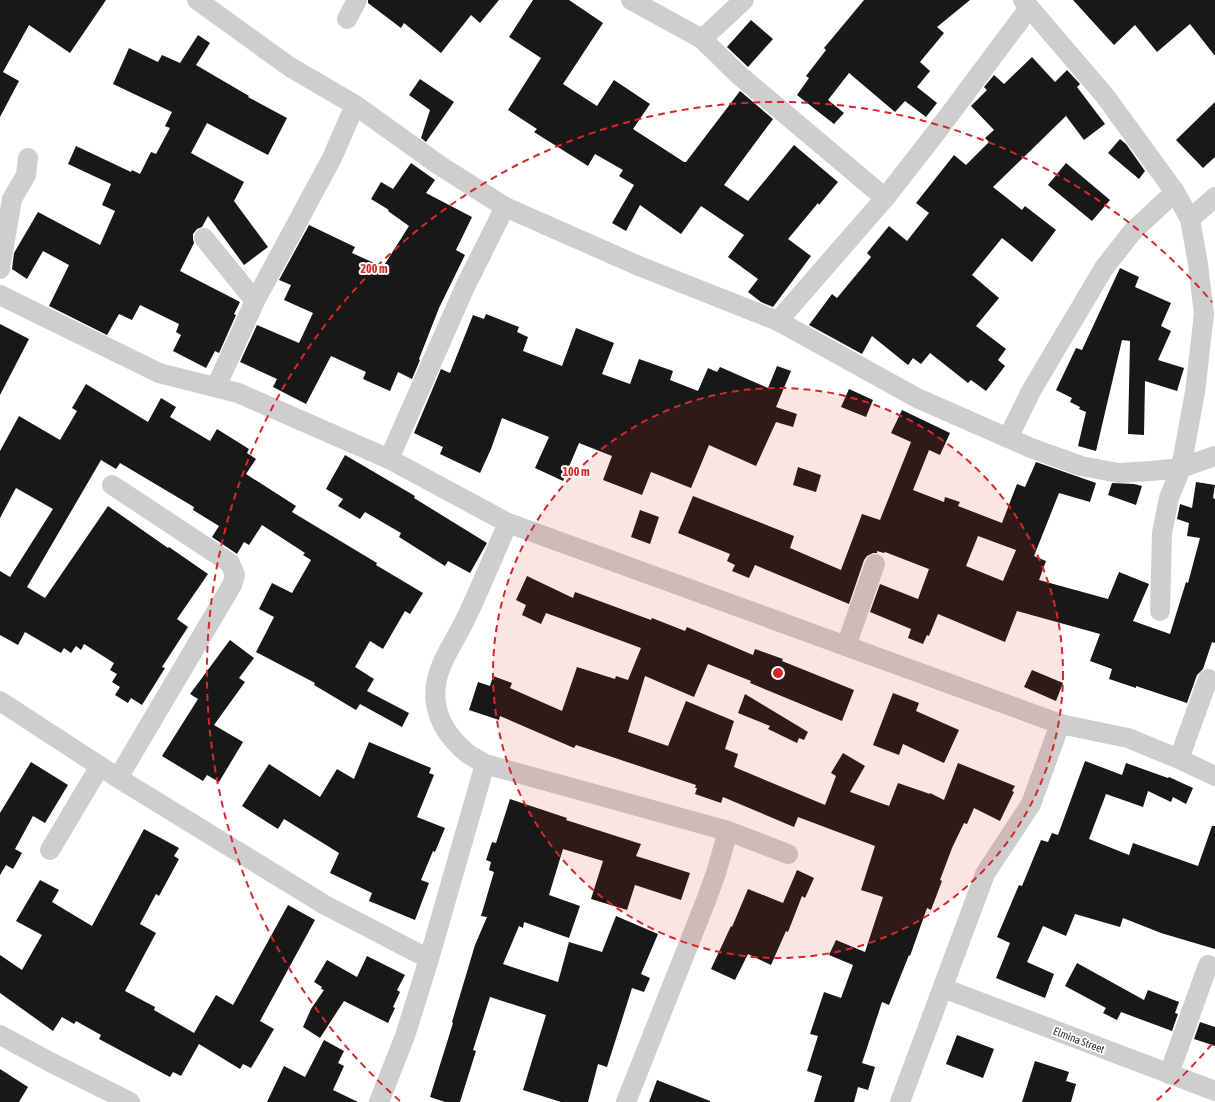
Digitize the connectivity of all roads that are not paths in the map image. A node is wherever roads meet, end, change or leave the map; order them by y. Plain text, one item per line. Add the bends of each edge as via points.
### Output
1 (197, 0) edge
2 (358, 0) edge
3 (631, 0) edge
4 (744, 0) edge
5 (1026, 4) edge
6 (347, 20) dead end
7 (702, 39) junction
8 (355, 105) junction
9 (28, 158) dead end
10 (1175, 192) junction
11 (1215, 197) edge
12 (885, 198) junction
13 (505, 207) junction
14 (1190, 218) junction
15 (204, 238) dead end
16 (0, 269) edge
17 (0, 294) edge
18 (256, 301) junction
19 (778, 321) junction
20 (216, 387) junction
21 (1008, 438) junction
22 (1215, 456) edge
23 (389, 459) junction
24 (1181, 468) junction
25 (112, 485) dead end
26 (508, 523) junction
27 (875, 564) dead end
28 (1160, 611) dead end
29 (846, 646) junction
30 (1208, 679) dead end
31 (0, 701) edge
32 (1060, 724) junction
33 (1179, 759) junction
34 (485, 764) junction
35 (100, 766) junction
36 (1215, 776) edge
37 (118, 778) junction
38 (728, 831) junction
39 (50, 850) dead end
40 (788, 854) dead end
41 (429, 959) junction
42 (1208, 966) dead end
43 (943, 988) junction
44 (0, 1035) edge
45 (1169, 1074) junction
46 (1211, 1094) edge
47 (130, 1102) edge
48 (379, 1102) edge
49 (626, 1102) edge
50 (900, 1102) edge

1 - 8 street via 290,67
2 - 6 street
3 - 7 street
4 - 7 street
5 - 10 street via 1105,96
5 - 12 street via 938,130
7 - 12 street via 739,75
8 - 13 street via 439,165
8 - 18 street via 332,158
9 - 16 street via 26,175 12,199
10 - 14 street
10 - 21 street via 1133,231 1104,268 1031,391
11 - 14 street
12 - 19 street
13 - 19 street via 639,266
13 - 23 street via 464,287
14 - 24 street via 1204,314 1196,392
15 - 18 street
17 - 20 street via 159,373
18 - 20 street
19 - 21 street via 917,398
20 - 23 street via 238,393
21 - 24 street via 1081,466 1119,473
22 - 24 street
23 - 26 street
24 - 28 street via 1169,498 1162,534
25 - 37 street via 230,563 235,575 232,585
26 - 29 street
26 - 34 street via 467,617 442,664 436,684 438,715 451,738 468,754
27 - 29 street
29 - 32 street
30 - 33 street
31 - 35 street
32 - 33 street via 1128,738
32 - 43 street via 1031,804 985,874
33 - 36 street
34 - 38 street
34 - 41 street
35 - 37 street
35 - 39 street
37 - 41 street via 325,905
38 - 40 street
38 - 49 street via 716,873
41 - 48 street
42 - 45 street
43 - 45 street, Elmina Street
43 - 50 street
44 - 47 street
45 - 46 street, Elmina Street

